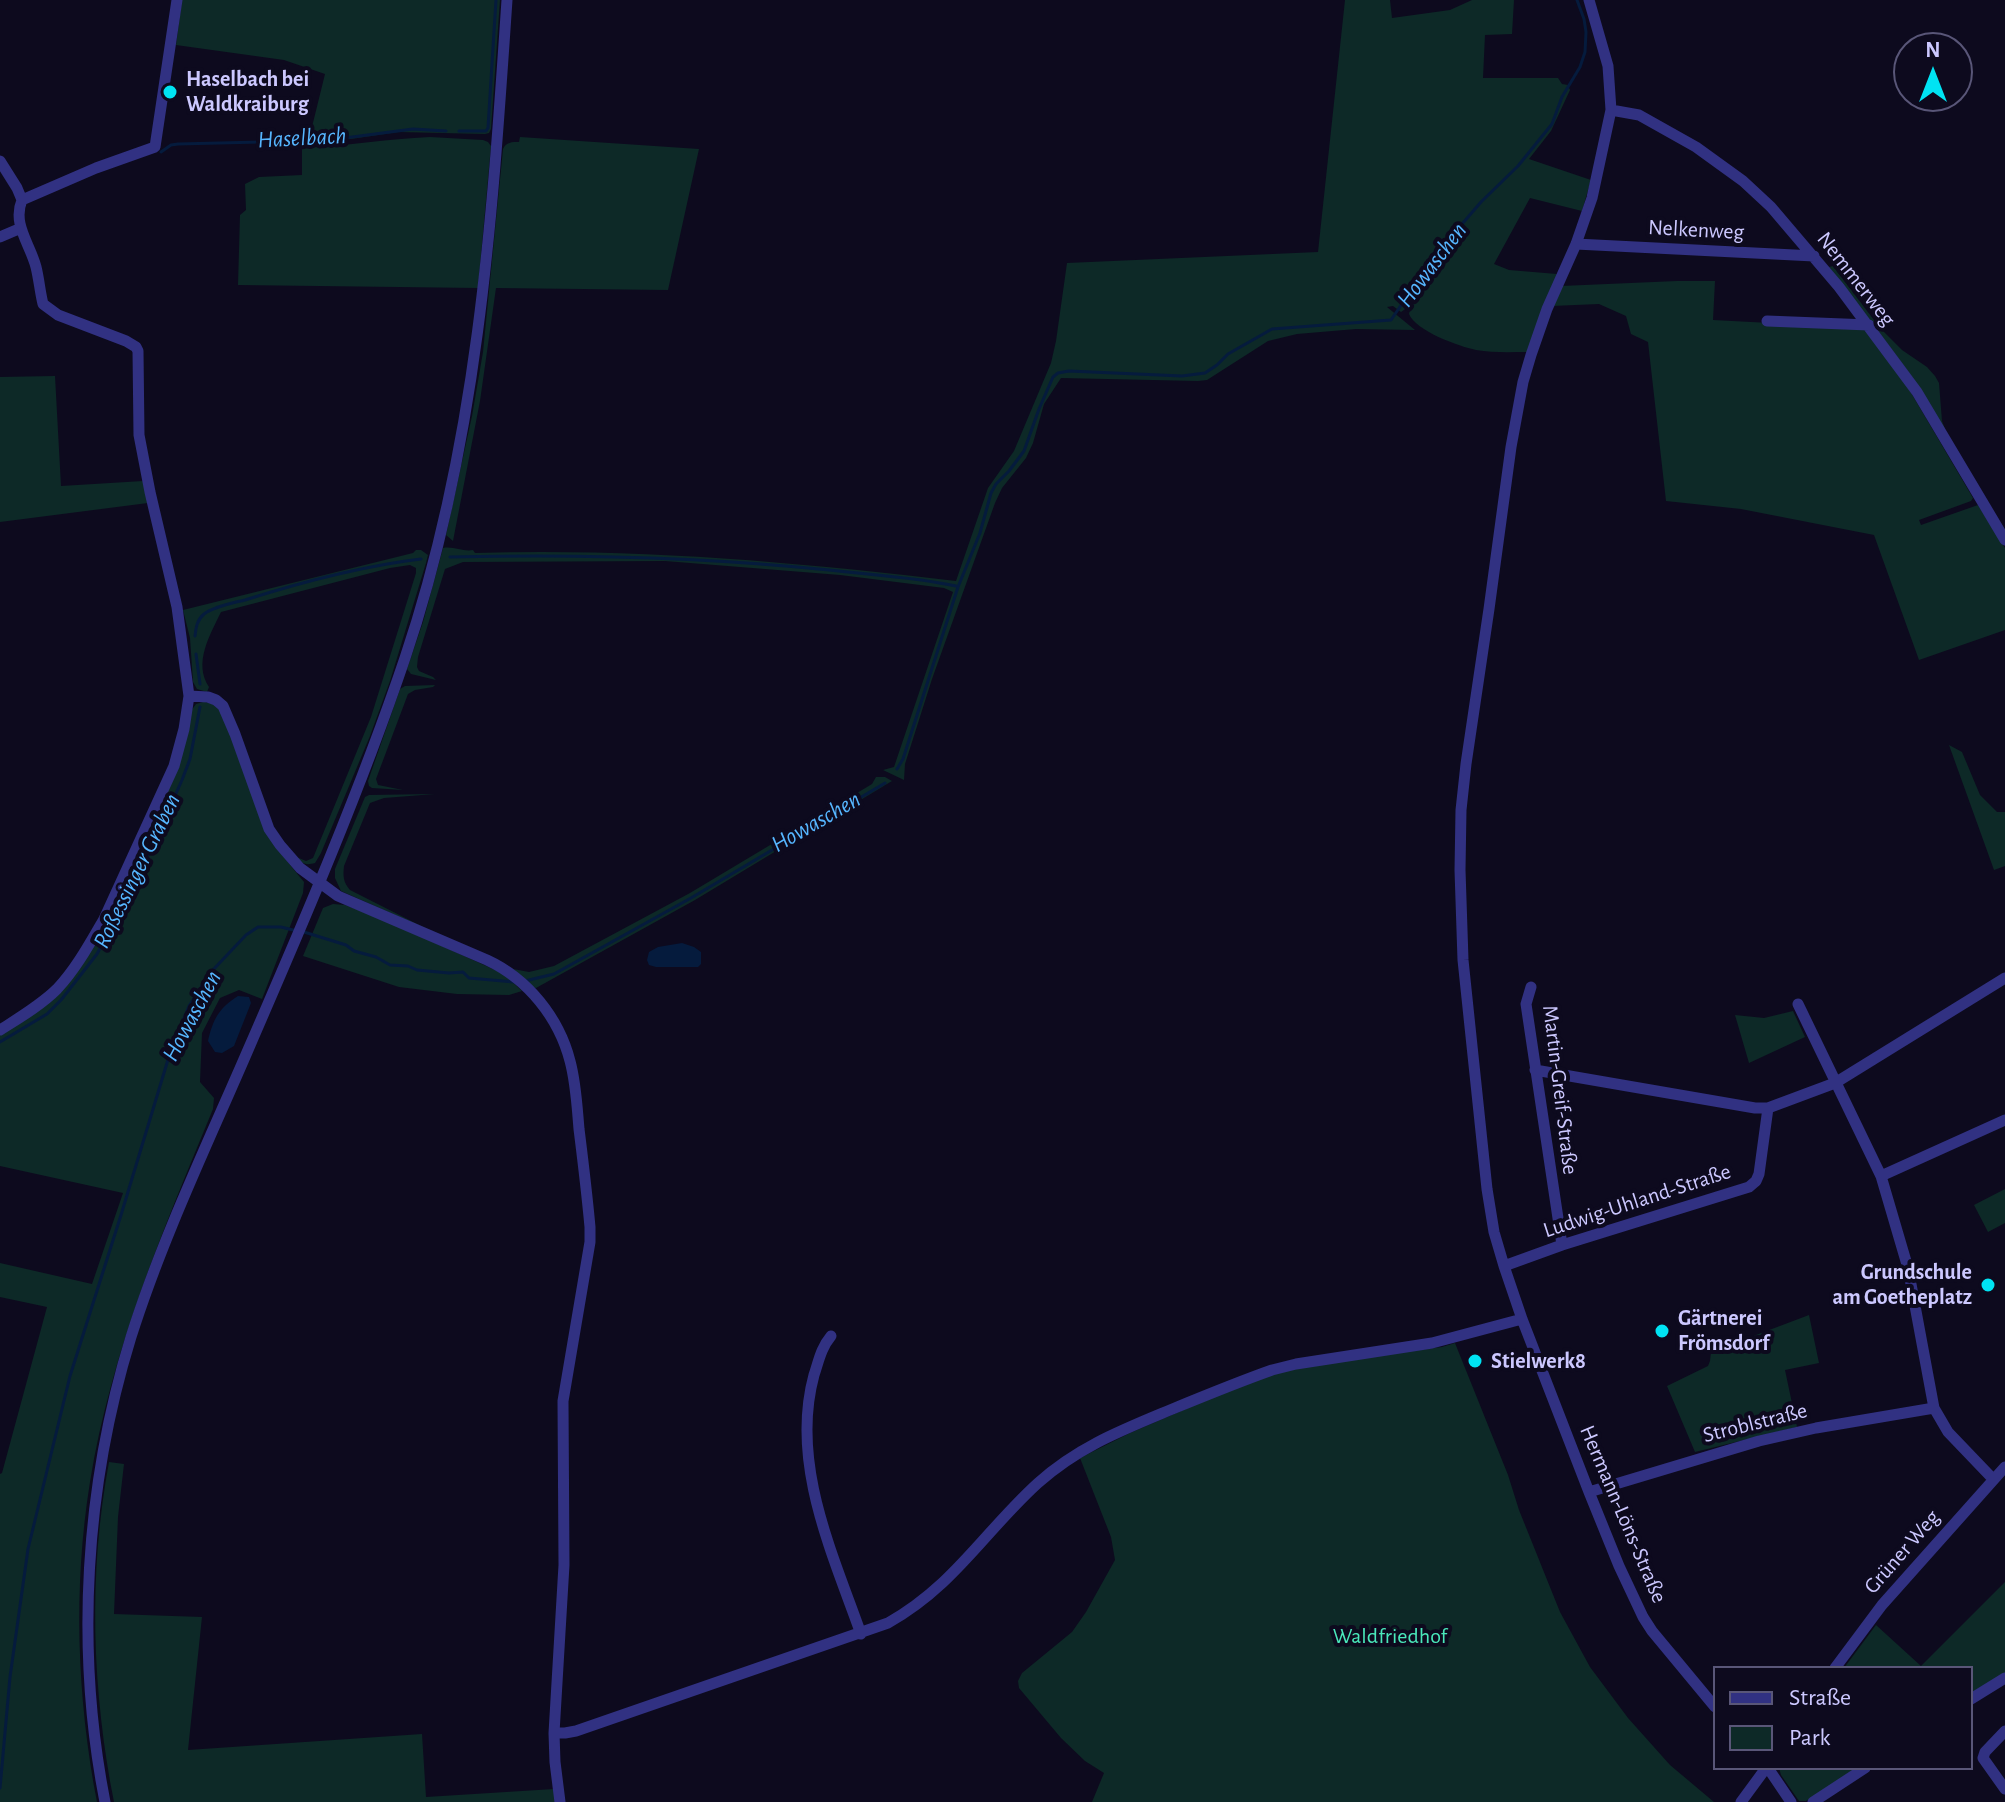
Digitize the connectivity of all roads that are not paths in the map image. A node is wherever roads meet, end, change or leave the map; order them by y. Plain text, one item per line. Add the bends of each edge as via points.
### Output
1 (177, 0) edge
2 (507, 0) edge
3 (1589, 0) edge
4 (1611, 110) junction
5 (0, 161) edge
6 (22, 200) junction
7 (21, 228) junction
8 (0, 237) edge
9 (1576, 244) junction
10 (1814, 256) junction
11 (1767, 321) dead end
12 (1869, 325) junction
13 (2005, 540) edge
14 (189, 696) junction
15 (319, 883) junction
16 (2005, 978) edge
17 (1531, 987) dead end
18 (1798, 1004) dead end
19 (0, 1030) edge
20 (1535, 1070) junction
21 (1835, 1083) junction
22 (1768, 1108) junction
23 (2005, 1120) edge
24 (1881, 1176) junction
25 (1562, 1245) junction
26 (1504, 1266) junction
27 (1522, 1319) junction
28 (831, 1336) dead end
29 (1934, 1408) junction
30 (2005, 1467) edge
31 (1993, 1479) junction
32 (1589, 1492) junction
33 (861, 1634) junction
34 (1836, 1666) edge
35 (2005, 1678) edge
36 (1973, 1698) edge
37 (1713, 1705) edge
38 (2005, 1731) edge
39 (554, 1733) junction
40 (1765, 1770) edge
41 (1768, 1770) edge
42 (1862, 1770) edge
43 (2005, 1789) edge
44 (105, 1802) edge
45 (560, 1802) edge
46 (1741, 1802) edge
47 (1791, 1802) edge
48 (1813, 1802) edge

1 - 6 street via 155,147
2 - 15 street via 485,279 453,477 407,655
3 - 4 street, Hermann-Löns-Straße via 1608,66
4 - 9 street, Hermann-Löns-Straße
4 - 10 street, Nemmerweg via 1639,115 1723,165 1771,207
5 - 6 street
6 - 7 street
7 - 8 street
7 - 14 street via 46,308 138,351 139,435 177,607
9 - 10 street, Nelkenweg
9 - 26 street, Hermann-Löns-Straße via 1523,382 1461,810 1467,1005 1490,1207
10 - 12 street, Nemmerweg
11 - 12 street
12 - 13 street, Nemmerweg via 1917,392
14 - 15 street via 208,697 223,706 269,829 289,857
14 - 19 street via 174,766 99,929 58,988
15 - 39 street via 514,975 556,1026 571,1064 590,1242 563,1401 564,1565
15 - 44 street via 163,1249 113,1403 96,1491 88,1625
16 - 21 street
17 - 20 street, Martin-Greif-Straße via 1526,1004
18 - 21 street
20 - 22 street
20 - 25 street, Martin-Greif-Straße
21 - 22 street
21 - 24 street
22 - 25 street, Ludwig-Uhland-Straße via 1759,1174 1749,1187
23 - 24 street
24 - 29 street via 1908,1268
25 - 26 street, Ludwig-Uhland-Straße
26 - 27 street, Hermann-Löns-Straße
27 - 32 street, Hermann-Löns-Straße
27 - 33 street via 1432,1343 1272,1370 1102,1439 1038,1483 924,1600
28 - 33 street via 822,1347 810,1394 809,1463 819,1512
29 - 31 street via 1948,1432
29 - 32 street, Stroblstraße via 1759,1441
30 - 31 street, Grüner Weg
31 - 34 street, Grüner Weg via 1882,1605
32 - 37 street, Hermann-Löns-Straße via 1643,1617
33 - 39 street via 576,1731
35 - 36 street
38 - 43 street via 1983,1758
39 - 45 street
40 - 46 street
41 - 47 street
42 - 48 street

